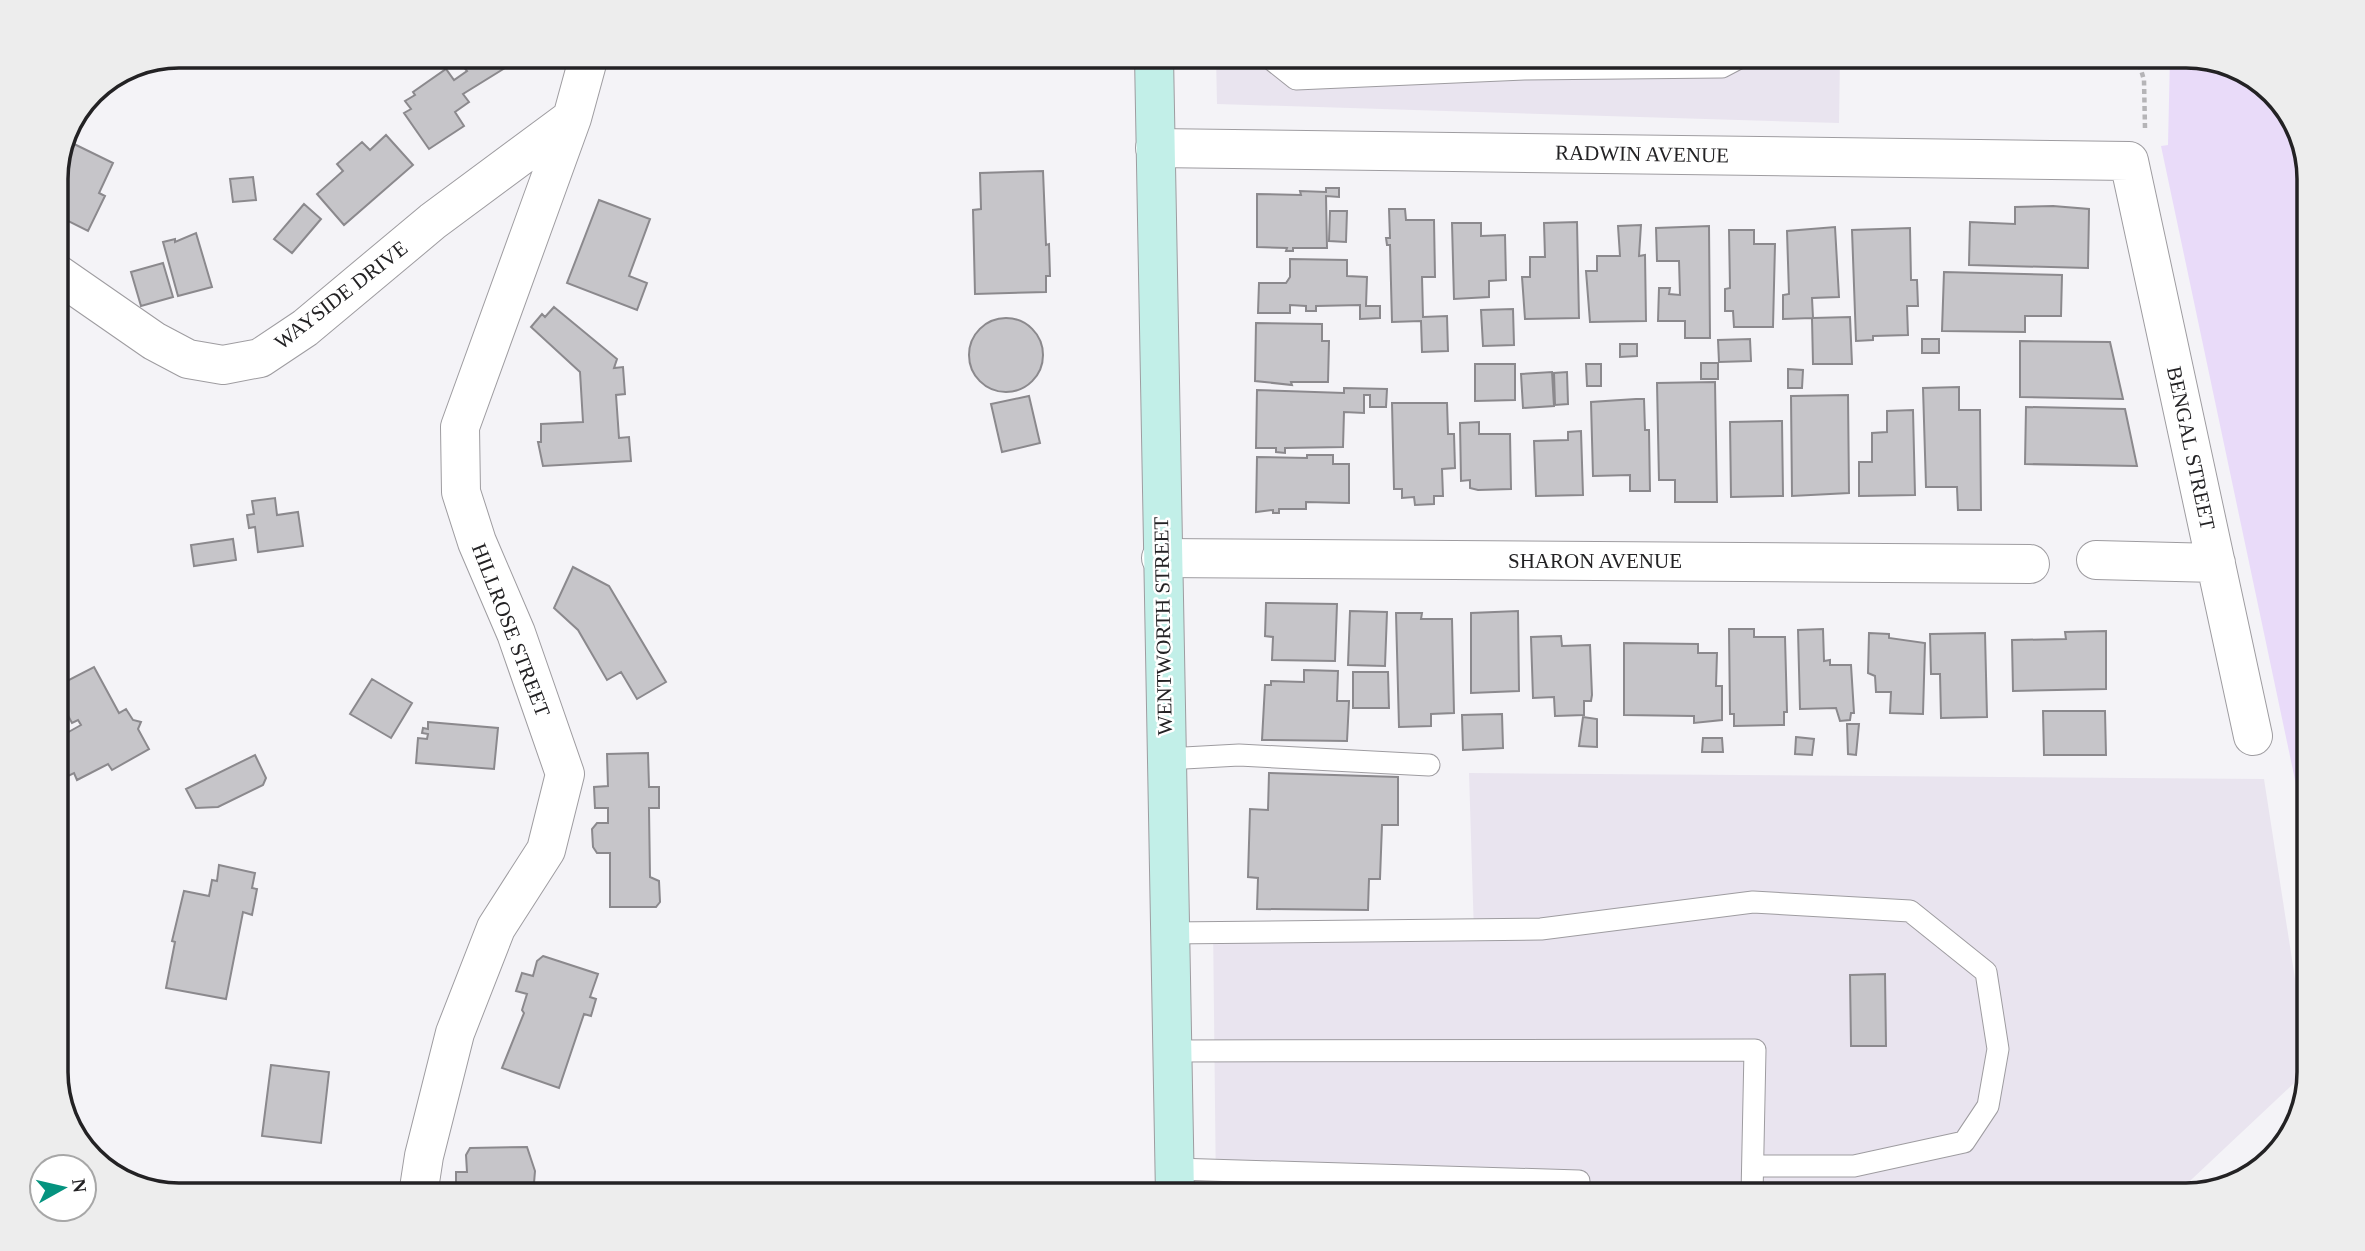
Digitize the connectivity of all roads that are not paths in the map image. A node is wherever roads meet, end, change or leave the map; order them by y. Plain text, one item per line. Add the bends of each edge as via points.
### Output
1 (586, 68) edge
2 (1154, 68) edge
3 (1283, 68) edge
4 (1623, 68) edge
5 (572, 118) junction
6 (1155, 148) junction
7 (2129, 161) joint
8 (68, 281) edge
9 (1161, 558) junction
10 (2096, 561) dead end
11 (2216, 563) junction
12 (2030, 564) dead end
13 (2253, 736) dead end
14 (1166, 759) junction
15 (1429, 765) dead end
16 (1170, 933) junction
17 (1172, 1051) junction
18 (1753, 1166) junction
19 (1175, 1182) edge
20 (420, 1183) edge
21 (1223, 1183) edge
22 (1495, 1183) edge
23 (1579, 1183) edge
24 (1752, 1183) edge

1 - 5 street, HILLROSE STREET
2 - 6 main road, WENTWORTH STREET
3 - 4 lane via 1297,79
5 - 8 street, WAYSIDE DRIVE via 433,222 305,328 260,358 223,365 188,359 153,341
5 - 20 street, HILLROSE STREET via 460,427 461,492 565,774 546,850 496,928 454,1034
6 - 7 street, RADWIN AVENUE
6 - 9 main road, WENTWORTH STREET
7 - 11 street, BENGAL STREET
9 - 12 street, SHARON AVENUE
9 - 14 main road, WENTWORTH STREET
10 - 11 street
11 - 13 street, BENGAL STREET
14 - 15 lane via 1239,755
14 - 16 main road, WENTWORTH STREET
16 - 17 main road, WENTWORTH STREET
16 - 18 lane via 1541,929 1753,902 1910,911 1986,972 1998,1049 1988,1106 1964,1142 1854,1166
17 - 18 lane via 1755,1050
17 - 19 main road, WENTWORTH STREET
18 - 24 lane
19 - 21 lane
22 - 23 lane

